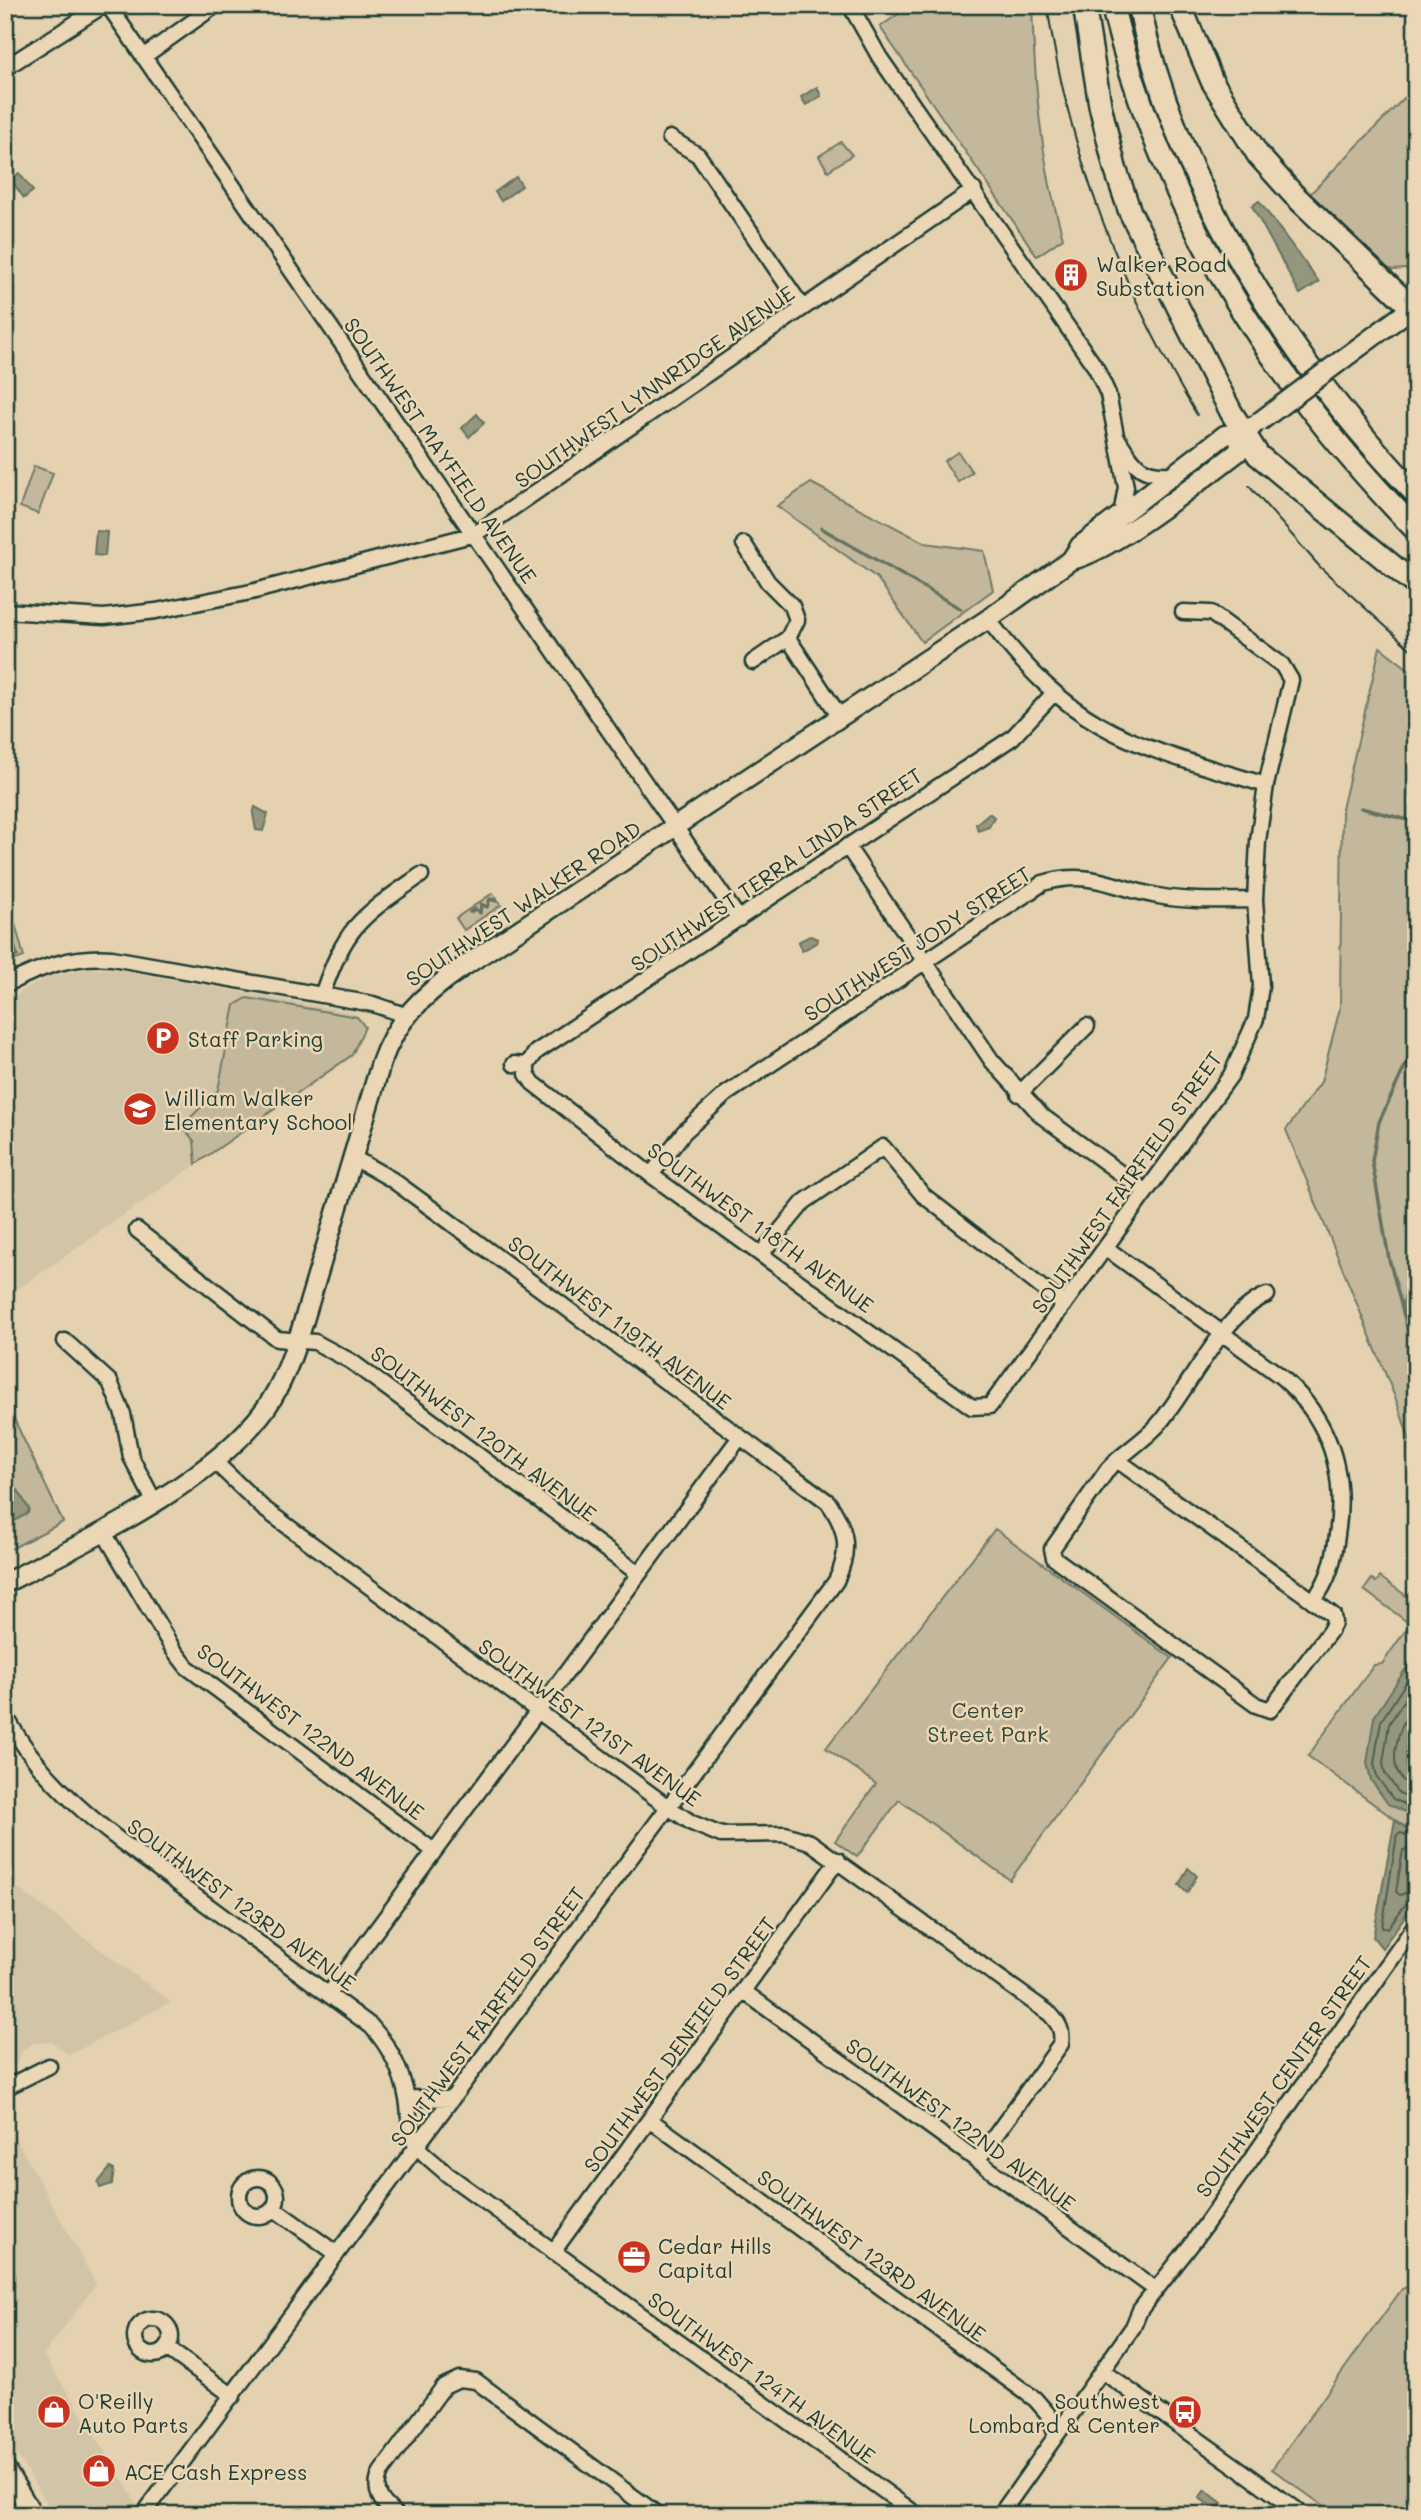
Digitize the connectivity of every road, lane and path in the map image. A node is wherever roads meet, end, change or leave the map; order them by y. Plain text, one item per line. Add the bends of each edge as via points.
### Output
1 (106, 5) edge
2 (216, 5) edge
3 (850, 5) edge
4 (1084, 5) edge
5 (1112, 5) edge
6 (1139, 5) edge
7 (1180, 5) edge
8 (143, 57) junction
9 (5, 68) edge
10 (670, 138) dead end
11 (974, 190) junction
12 (803, 308) junction
13 (1414, 308) edge
14 (1251, 427) junction
15 (1118, 437) junction
16 (1175, 474) junction
17 (1416, 494) edge
18 (1121, 515) junction
19 (1416, 530) edge
20 (475, 534) junction
21 (744, 544) dead end
22 (1071, 560) junction
23 (1416, 585) edge
24 (5, 611) edge
25 (1183, 612) dead end
26 (988, 620) junction
27 (788, 638) junction
28 (754, 662) dead end
29 (1053, 694) junction
30 (840, 717) junction
31 (1266, 785) junction
32 (675, 827) junction
33 (847, 846) junction
34 (421, 875) dead end
35 (1255, 900) junction
36 (739, 919) junction
37 (925, 962) junction
38 (5, 985) edge
39 (323, 995) junction
40 (405, 1015) junction
41 (1087, 1026) dead end
42 (521, 1064) joint
43 (1019, 1094) junction
44 (354, 1158) junction
45 (651, 1175) junction
46 (1146, 1192) junction
47 (137, 1230) dead end
48 (1106, 1248) junction
49 (761, 1254) junction
50 (1267, 1295) dead end
51 (1064, 1305) junction
52 (1224, 1334) junction
53 (65, 1340) dead end
54 (297, 1342) junction
55 (985, 1408) joint
56 (740, 1437) junction
57 (1117, 1460) junction
58 (215, 1462) junction
59 (154, 1501) junction
60 (103, 1531) junction
61 (845, 1535) joint
62 (639, 1574) junction
63 (5, 1583) edge
64 (1313, 1601) junction
65 (537, 1711) junction
66 (5, 1714) edge
67 (668, 1807) junction
68 (434, 1851) junction
69 (838, 1860) junction
70 (1416, 1924) edge
71 (743, 1992) junction
72 (329, 1994) junction
73 (49, 2066) dead end
74 (5, 2088) edge
75 (407, 2098) junction
76 (452, 2099) junction
77 (650, 2120) junction
78 (417, 2146) junction
79 (977, 2161) junction
80 (273, 2208) dead end
81 (553, 2252) junction
82 (1185, 2252) junction
83 (337, 2255) junction
84 (1155, 2290) junction
85 (1133, 2326) junction
86 (168, 2349) dead end
87 (1102, 2371) junction
88 (233, 2396) junction
89 (1056, 2435) junction
90 (5, 2469) edge
91 (33, 2515) edge
92 (144, 2515) edge
93 (397, 2515) edge
94 (658, 2515) edge
95 (916, 2515) edge
96 (1000, 2515) edge
97 (1304, 2515) edge

1 - 8 street, SOUTHWEST MAYFIELD AVENUE
1 - 9 street
2 - 8 street
3 - 11 street via 880,58
4 - 14 highway via 1100,105 1130,212 1158,273
5 - 19 highway via 1158,148 1207,254 1301,401
6 - 17 highway via 1171,114 1229,239 1319,381
7 - 13 highway via 1212,81 1258,155
8 - 20 street, SOUTHWEST MAYFIELD AVENUE
10 - 12 street via 698,155
11 - 12 street, SOUTHWEST LYNNRIDGE AVENUE
11 - 15 street via 1096,368 1108,394
12 - 20 street, SOUTHWEST LYNNRIDGE AVENUE
13 - 14 main road, SOUTHWEST WALKER ROAD, bridge
14 - 16 main road, SOUTHWEST WALKER ROAD via 1225,435
14 - 22 main road, SOUTHWEST WALKER ROAD via 1238,452 1087,557
14 - 23 highway via 1258,455
15 - 16 street via 1139,468 1151,475
15 - 18 street via 1126,488
16 - 18 main road, SOUTHWEST WALKER ROAD
18 - 22 main road, SOUTHWEST WALKER ROAD via 1080,546
20 - 24 street, SOUTHWEST LYNNRIDGE AVENUE via 263,589 156,611 104,617
20 - 32 street, SOUTHWEST MAYFIELD AVENUE
21 - 27 street via 768,582 792,606 797,620
22 - 26 main road, SOUTHWEST WALKER ROAD
25 - 31 street, SOUTHWEST FAIRFIELD STREET via 1211,613 1289,674 1291,687
26 - 29 street
26 - 30 main road, SOUTHWEST WALKER ROAD
27 - 28 street
27 - 30 street
29 - 31 street via 1083,718 1128,742
29 - 33 street, SOUTHWEST TERRA LINDA STREET via 1012,738
30 - 32 main road, SOUTHWEST WALKER ROAD
31 - 35 street, SOUTHWEST FAIRFIELD STREET
32 - 36 street, SOUTHWEST MAYFIELD AVENUE
32 - 40 main road, SOUTHWEST WALKER ROAD via 460,968
33 - 36 street, SOUTHWEST TERRA LINDA STREET
33 - 37 street
34 - 39 street via 353,928 338,951
35 - 37 street, SOUTHWEST JODY STREET via 1198,901 1158,896 1083,876 1065,877 1043,883
35 - 46 street, SOUTHWEST FAIRFIELD STREET via 1261,986 1256,1019 1231,1075
36 - 42 street, SOUTHWEST TERRA LINDA STREET
37 - 43 street
37 - 45 street, SOUTHWEST JODY STREET via 726,1094 684,1132
38 - 39 street via 39,967 101,957
39 - 40 street
40 - 44 main road, SOUTHWEST WALKER ROAD via 386,1048
41 - 43 street
42 - 45 street, SOUTHWEST 118TH AVENUE via 533,1083
43 - 46 street
44 - 54 main road, SOUTHWEST WALKER ROAD
44 - 56 street, SOUTHWEST 119TH AVENUE via 400,1186
45 - 49 street, SOUTHWEST 118TH AVENUE
46 - 48 street, SOUTHWEST FAIRFIELD STREET
47 - 54 street, SOUTHWEST 120TH AVENUE via 277,1339
48 - 51 street, SOUTHWEST FAIRFIELD STREET
48 - 52 street
49 - 51 street via 804,1202 883,1147 923,1195
49 - 55 street, SOUTHWEST 118TH AVENUE via 967,1403
50 - 52 street via 1248,1304
51 - 55 street, SOUTHWEST FAIRFIELD STREET
52 - 57 street via 1157,1426
52 - 64 street via 1299,1392 1321,1421 1337,1459 1340,1501 1334,1561 1324,1588
53 - 59 street via 110,1382 123,1414 131,1457
54 - 58 main road, SOUTHWEST WALKER ROAD via 267,1406
54 - 62 street, SOUTHWEST 120TH AVENUE via 329,1347 352,1362
56 - 61 street, SOUTHWEST 119TH AVENUE via 828,1502
56 - 62 street
57 - 64 street
57 - 64 street via 1057,1538 1054,1558 1256,1705 1270,1710 1334,1623 1334,1615
58 - 59 main road, SOUTHWEST WALKER ROAD
58 - 65 street, SOUTHWEST 121ST AVENUE via 263,1508
59 - 60 main road, SOUTHWEST WALKER ROAD
60 - 63 main road, SOUTHWEST WALKER ROAD
60 - 68 street, SOUTHWEST 122ND AVENUE via 187,1667
61 - 67 street, SOUTHWEST FAIRFIELD STREET via 847,1552 836,1581
62 - 65 street
65 - 67 street, SOUTHWEST 121ST AVENUE
65 - 68 street
66 - 72 street, SOUTHWEST 123RD AVENUE via 50,1779 80,1809
67 - 69 street, SOUTHWEST 121ST AVENUE via 721,1835 785,1834 810,1842
67 - 76 street, SOUTHWEST FAIRFIELD STREET
68 - 72 street
69 - 71 street, SOUTHWEST DENFIELD STREET
69 - 79 street, SOUTHWEST 121ST AVENUE via 1059,2024 1062,2034 1054,2057
70 - 82 street, SOUTHWEST CENTER STREET
71 - 77 street, SOUTHWEST DENFIELD STREET
71 - 79 street, SOUTHWEST 122ND AVENUE
72 - 75 street, SOUTHWEST 123RD AVENUE via 388,2045
73 - 74 street
75 - 76 street
75 - 78 street, SOUTHWEST 123RD AVENUE via 410,2131
76 - 78 street, SOUTHWEST FAIRFIELD STREET
77 - 81 street, SOUTHWEST DENFIELD STREET
77 - 89 street, SOUTHWEST 123RD AVENUE via 1035,2399 1048,2414
78 - 81 street, SOUTHWEST 124TH AVENUE via 447,2174
78 - 83 street, SOUTHWEST FAIRFIELD STREET
79 - 84 street, SOUTHWEST 122ND AVENUE
80 - 83 street
81 - 95 street, SOUTHWEST 124TH AVENUE
82 - 84 street, SOUTHWEST CENTER STREET
82 - 85 street, SOUTHWEST CENTER STREET via 1163,2292
83 - 88 street, SOUTHWEST FAIRFIELD STREET
84 - 85 street, SOUTHWEST CENTER STREET
85 - 87 street, SOUTHWEST CENTER STREET
86 - 88 street
87 - 89 street, SOUTHWEST CENTER STREET
87 - 97 street
88 - 92 street, SOUTHWEST FAIRFIELD STREET
89 - 96 street, SOUTHWEST CENTER STREET
90 - 91 main road
93 - 94 street via 379,2498 376,2483 381,2472 444,2386 459,2379 476,2381

